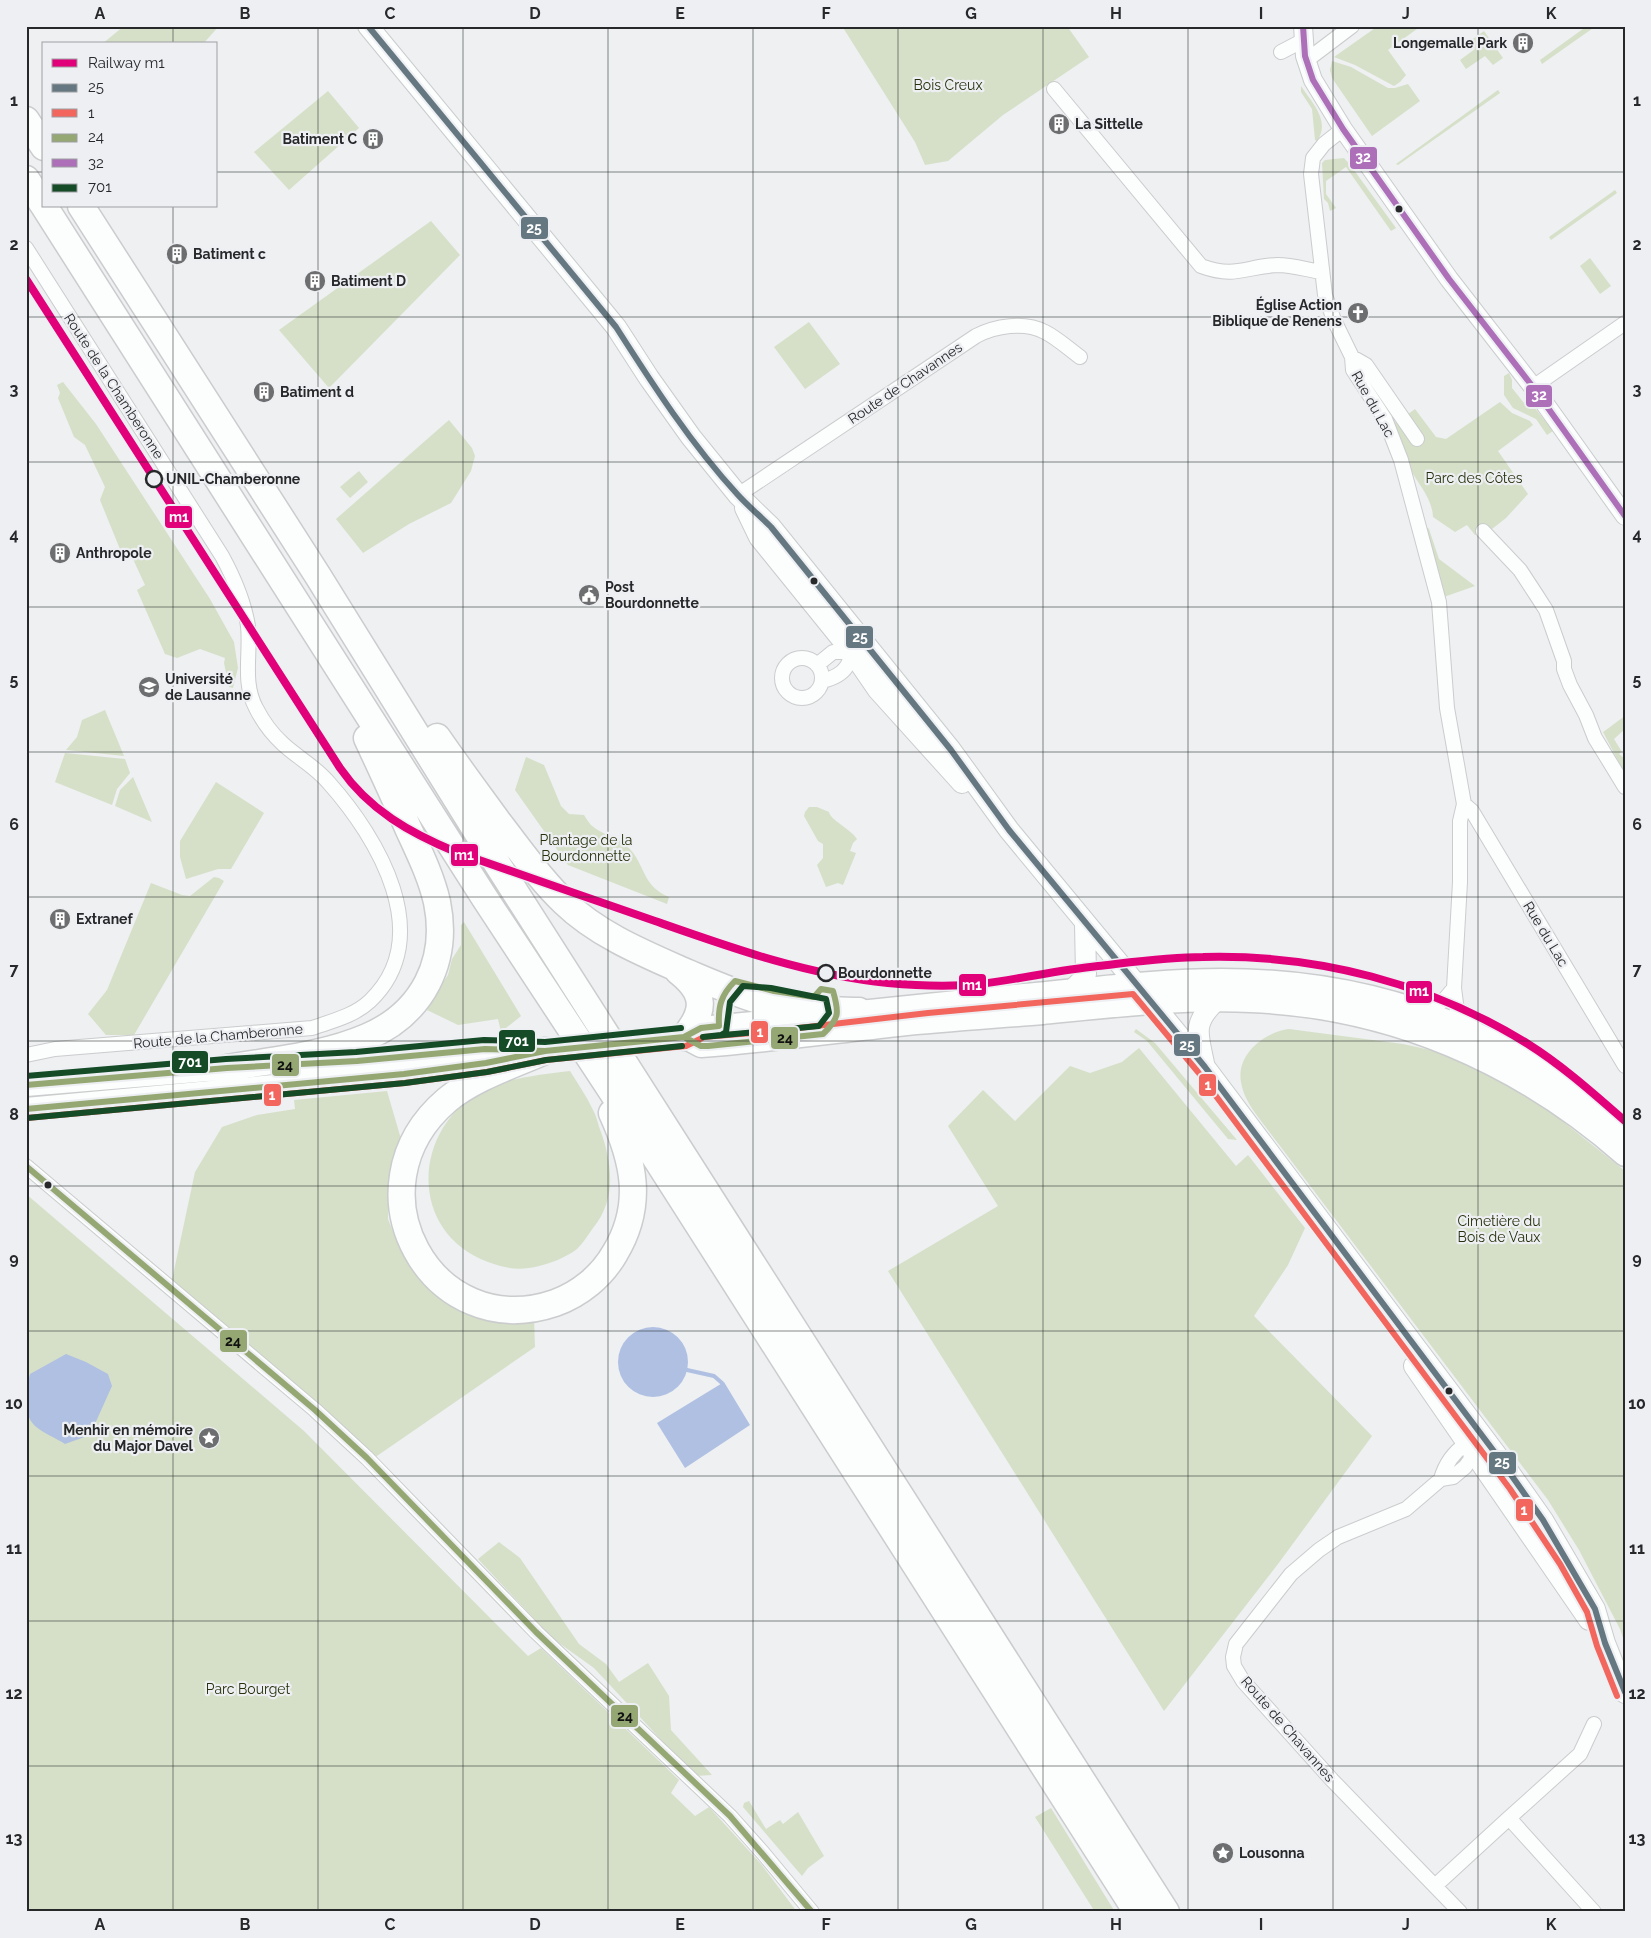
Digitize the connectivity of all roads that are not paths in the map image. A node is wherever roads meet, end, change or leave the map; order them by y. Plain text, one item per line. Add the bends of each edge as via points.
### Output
1 (368, 26) edge
2 (1352, 26) edge
3 (1305, 46) edge
4 (1054, 89) dead end
5 (26, 120) edge
6 (1343, 129) junction
7 (42, 144) edge
8 (26, 179) edge
9 (42, 203) edge
10 (45, 208) edge
11 (82, 208) edge
12 (26, 248) edge
13 (1322, 272) junction
14 (1625, 323) edge
15 (1352, 356) junction
16 (1080, 358) dead end
17 (1533, 387) junction
18 (1417, 439) dead end
19 (738, 495) junction
20 (1625, 516) edge
21 (1483, 531) dead end
22 (318, 576) junction
23 (325, 646) junction
24 (858, 647) junction
25 (817, 665) junction
26 (822, 681) junction
27 (1625, 787) edge
28 (1464, 804) junction
29 (1086, 924) junction
30 (669, 964) junction
31 (1137, 985) junction
32 (1454, 988) junction
33 (1071, 991) junction
34 (1372, 997) junction
35 (1216, 1001) junction
36 (1153, 1004) junction
37 (859, 1011) junction
38 (574, 1036) junction
39 (684, 1038) junction
40 (545, 1051) junction
41 (26, 1056) edge
42 (1625, 1066) edge
43 (1205, 1067) junction
44 (227, 1068) junction
45 (1552, 1078) junction
46 (26, 1086) edge
47 (26, 1109) edge
48 (1625, 1134) edge
49 (1625, 1155) edge
50 (26, 1166) edge
51 (1426, 1374) junction
52 (1466, 1453) junction
53 (1567, 1559) junction
54 (1605, 1643) junction
55 (1625, 1693) edge
56 (1594, 1724) dead end
57 (1509, 1818) junction
58 (1436, 1884) junction
59 (812, 1912) edge
60 (1137, 1912) edge
61 (1166, 1912) edge
62 (1460, 1912) edge
63 (1594, 1912) edge

1 - 19 main road via 616,327 691,437
2 - 3 street
3 - 6 street via 1314,80
4 - 13 street via 1200,266 1223,272 1241,272 1279,265
5 - 7 highway
6 - 13 street, Rue du Lac via 1313,158 1311,174
6 - 17 street via 1449,279
8 - 9 highway
10 - 23 highway
11 - 22 highway
12 - 41 street, Route de la Chamberonne via 229,569 240,592 248,626 248,685 253,702 272,733 328,781 360,821 381,856 394,894 400,920 400,942 391,971 370,1001 349,1015 312,1028 54,1049
13 - 15 street, Rue du Lac via 1325,296
14 - 17 street
15 - 18 street via 1366,365
15 - 28 street, Rue du Lac via 1353,370 1379,410 1411,491 1439,602 1447,708
16 - 19 street, Route de Chavannes via 1044,331 1015,325 989,329
17 - 20 street
19 - 24 main road via 771,527 844,617
21 - 27 street via 1520,570 1546,610 1570,685 1595,738
22 - 30 highway via 531,866 565,903 587,921 610,936
22 - 61 highway via 485,845
23 - 38 highway
23 - 44 highway via 430,878 439,917 439,952 421,995 405,1013 383,1029 334,1048
24 - 25 street via 833,652
24 - 26 street via 846,668 832,679
24 - 29 main road via 950,750 1009,830
25 - 26 street
25 - 26 street via 808,658 792,661 782,676 783,684 788,693 803,698 813,695
28 - 32 street, Rue du Lac via 1460,821
28 - 42 street, Rue du Lac via 1472,811
29 - 31 main road
29 - 33 main road via 1086,974
30 - 37 highway via 770,1004
30 - 39 highway via 691,981 700,1000 695,1024
31 - 33 main road
31 - 34 main road via 1208,980 1271,982 1325,987
31 - 36 main road
32 - 34 street via 1436,1006 1397,995
32 - 45 street, Rue du Lac via 1457,1011 1462,1019 1537,1060
33 - 37 main road
34 - 45 main road via 1430,1015 1480,1037 1515,1054
35 - 36 main road
35 - 43 main road via 1202,1016 1197,1030
35 - 49 main road via 1295,1004 1341,1012 1426,1035 1470,1052 1537,1088
36 - 39 main road via 899,1025 701,1046
36 - 43 main road
37 - 39 main road via 701,1028
38 - 40 highway via 614,1118 630,1161 634,1189 630,1216 607,1266 580,1291 537,1308 493,1307 451,1289 419,1255 402,1215 400,1191 403,1169 419,1130 448,1099 471,1084
38 - 60 highway via 655,1157
39 - 40 main road, bridge
40 - 44 main road via 485,1049 357,1061
40 - 47 main road via 404,1074
43 - 51 main road via 1387,1310
44 - 46 main road
45 - 48 main road
50 - 59 street via 315,1410 366,1458 536,1632 730,1816
51 - 52 main road
51 - 53 main road via 1517,1484
52 - 53 street via 1484,1451 1544,1538
52 - 54 main road via 1485,1471
52 - 58 street, Route de Chavannes via 1453,1477 1441,1479 1406,1509 1338,1537 1304,1562 1236,1644 1233,1657 1234,1666 1244,1681 1358,1808
53 - 54 main road via 1595,1609
54 - 55 main road
56 - 57 street via 1580,1754
57 - 58 street
57 - 63 street
58 - 62 street, Route de Chavannes

